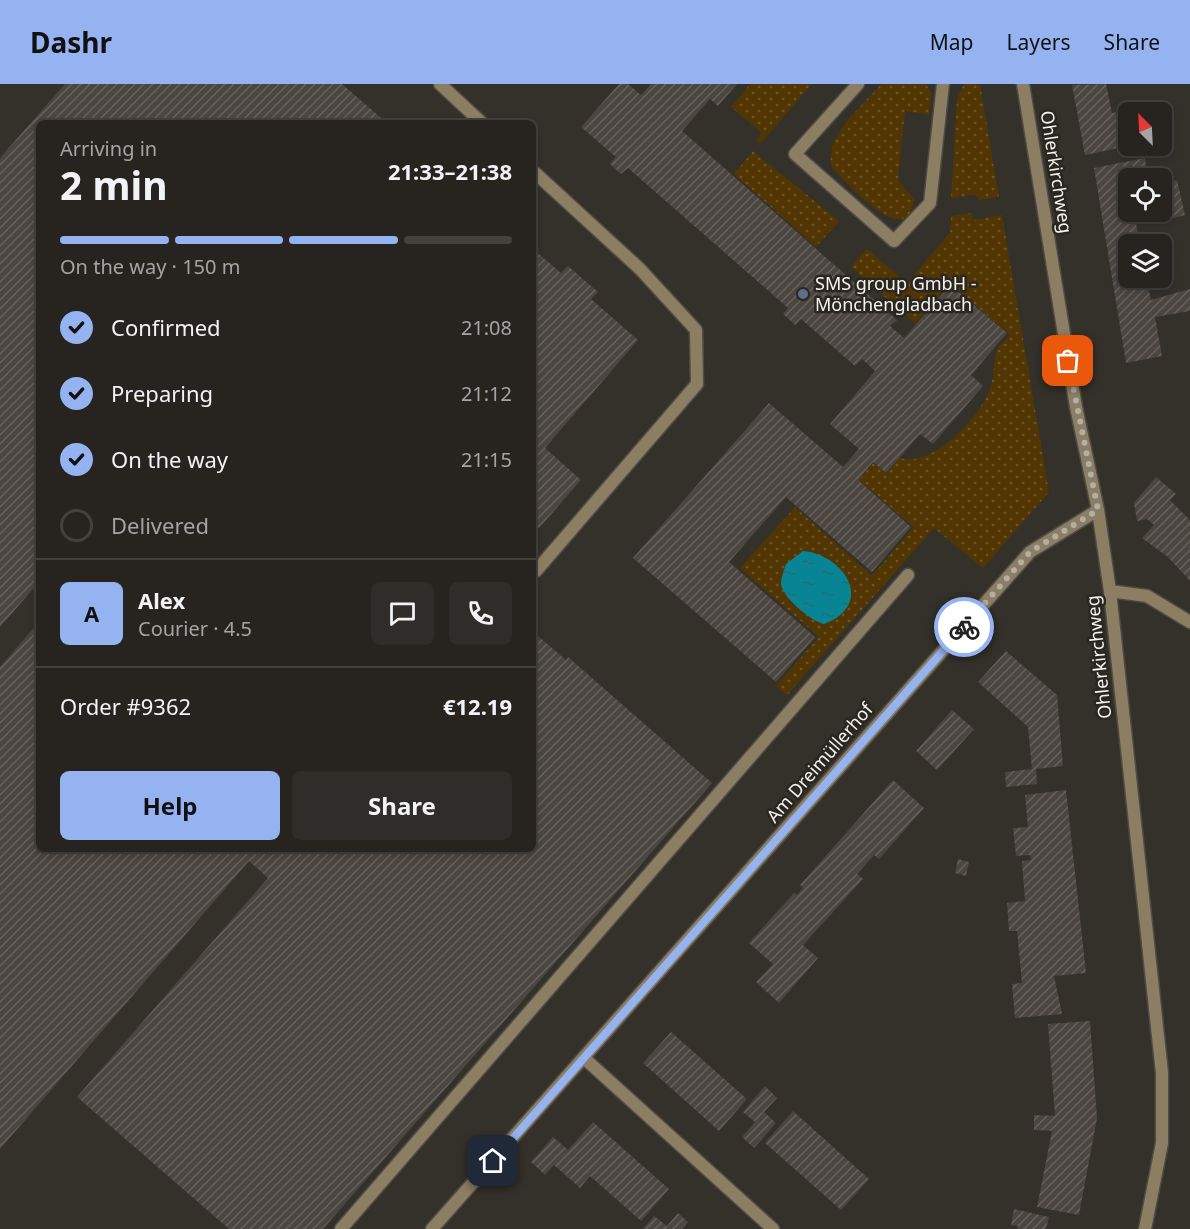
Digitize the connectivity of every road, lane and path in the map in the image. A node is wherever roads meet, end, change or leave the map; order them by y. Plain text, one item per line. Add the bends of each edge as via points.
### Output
1 (440, 84) edge
2 (858, 84) edge
3 (943, 84) edge
4 (1023, 84) edge
5 (479, 120) edge
6 (536, 174) edge
7 (1098, 510) junction
8 (536, 571) dead end
9 (908, 575) dead end
10 (1110, 591) junction
11 (1190, 622) edge
12 (584, 1058) junction
13 (341, 1229) edge
14 (432, 1229) edge
15 (773, 1229) edge
16 (1145, 1229) edge

1 - 5 street
2 - 3 street via 795,154 894,241 930,203
4 - 7 street, Ohlerkirchweg via 1076,407
6 - 8 street via 640,269 696,330 697,384
7 - 10 street, Ohlerkirchweg
7 - 12 street, Am Dreimüllerhof via 1030,552
9 - 13 street
10 - 11 street via 1147,596
10 - 16 street, Ohlerkirchweg via 1162,1073 1161,1143
12 - 14 street, Am Dreimüllerhof
12 - 15 street

